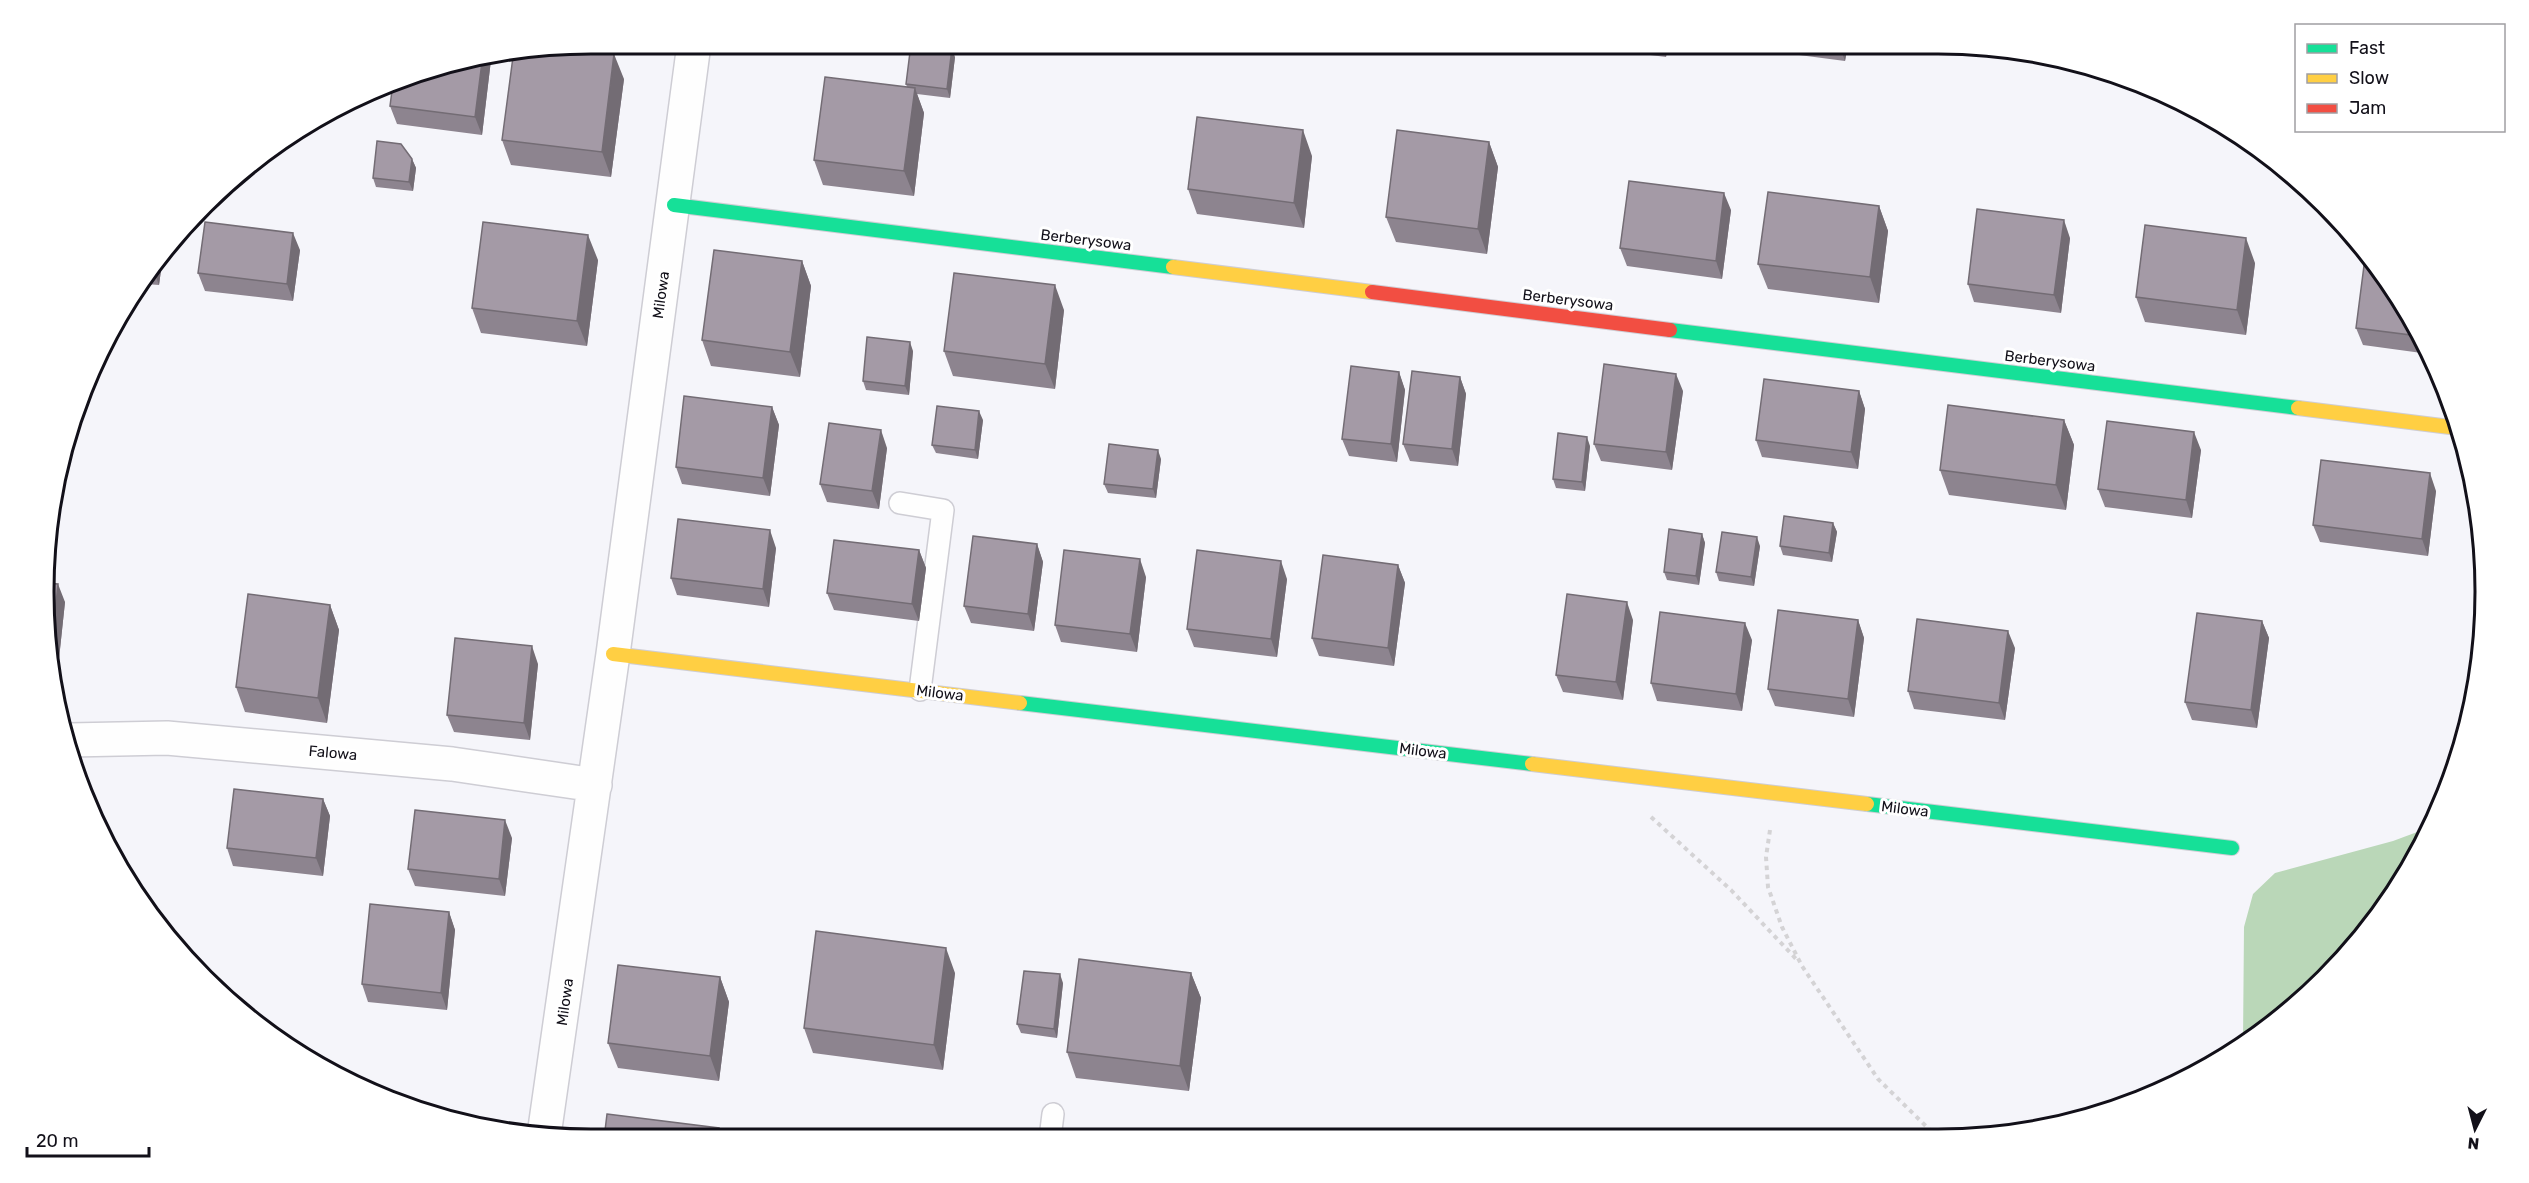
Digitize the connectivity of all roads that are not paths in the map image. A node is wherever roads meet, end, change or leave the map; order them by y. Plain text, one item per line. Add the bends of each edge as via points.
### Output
1 (693, 54) edge
2 (674, 205) junction
3 (2449, 427) edge
4 (900, 503) dead end
5 (613, 654) junction
6 (920, 690) junction
7 (75, 740) edge
8 (595, 785) junction
9 (2232, 848) dead end
10 (1053, 1114) dead end
11 (545, 1127) edge
12 (1051, 1129) edge

1 - 2 street, Milowa
2 - 3 street, Berberysowa
2 - 5 street, Milowa
4 - 6 lane via 943,510
5 - 6 street, Milowa
5 - 8 street, Milowa
6 - 9 street, Milowa
7 - 8 street, Falowa via 167,738 452,764
8 - 11 street, Milowa
10 - 12 lane

